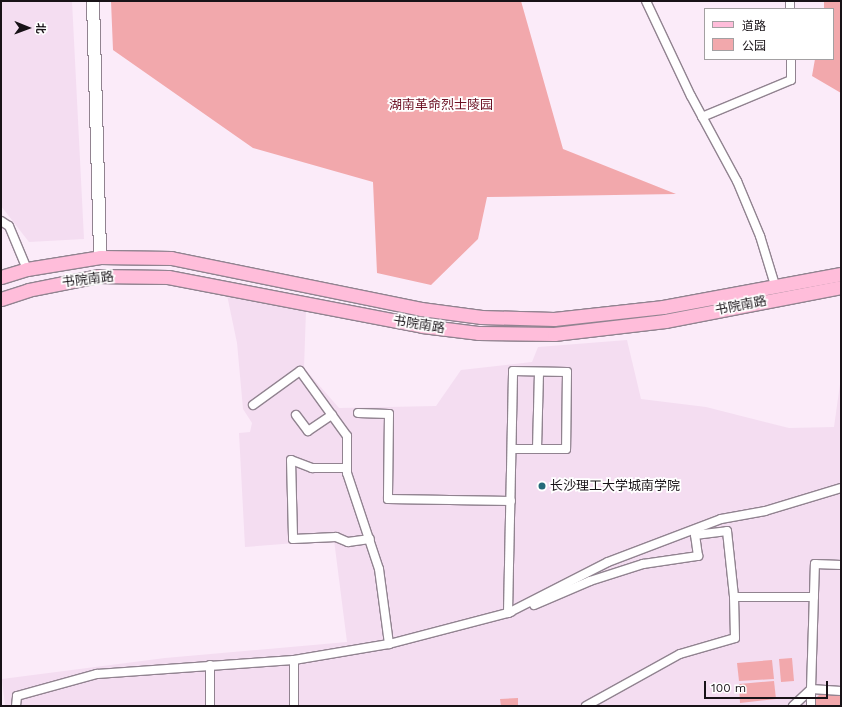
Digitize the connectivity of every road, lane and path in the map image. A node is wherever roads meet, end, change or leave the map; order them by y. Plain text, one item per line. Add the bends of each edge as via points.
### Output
1 (93, 1) edge
2 (646, 1) edge
3 (791, 60) edge
4 (702, 117) junction
5 (1, 221) edge
6 (100, 257) junction
7 (27, 268) junction
8 (841, 274) edge
9 (1, 277) edge
10 (775, 285) junction
11 (841, 288) edge
12 (1, 299) edge
13 (539, 372) junction
14 (253, 404) dead end
15 (358, 413) dead end
16 (296, 415) dead end
17 (332, 415) junction
18 (512, 449) junction
19 (537, 449) junction
20 (347, 468) junction
21 (841, 488) edge
22 (511, 501) junction
23 (370, 539) junction
24 (841, 565) edge
25 (734, 597) junction
26 (814, 597) junction
27 (508, 613) junction
28 (389, 644) junction
29 (294, 660) junction
30 (210, 665) junction
31 (811, 689) junction
32 (841, 691) edge
33 (16, 706) edge
34 (210, 706) edge
35 (294, 706) edge
36 (586, 706) edge
37 (793, 706) edge
38 (810, 706) edge

1 - 6 street
2 - 4 street
3 - 4 street via 791,80
4 - 10 street via 737,181 760,236
5 - 7 street via 9,226
6 - 7 main road, 书院南路
6 - 10 main road, 书院南路 via 171,258 421,309 503,318 554,319 663,307
7 - 9 main road, 书院南路
8 - 10 main road, 书院南路
11 - 12 main road, 书院南路 via 666,321 554,334 478,333 422,326 168,277 98,276 28,290
13 - 18 street via 513,371
13 - 19 street
13 - 19 street via 567,372 566,449
14 - 17 street via 300,371
15 - 22 street via 389,414 388,500
16 - 17 street via 308,431
17 - 20 street via 347,436
18 - 19 street
18 - 22 street
20 - 23 street
20 - 23 street via 312,468 291,460 293,539 336,537 348,542
21 - 27 street via 765,511 721,519 608,562
22 - 27 street
23 - 28 street via 379,569
24 - 26 street via 815,564
25 - 26 street
25 - 27 street via 727,531 695,535 698,556 643,564 590,581
25 - 36 street via 735,638 680,654 625,682
26 - 31 street
27 - 28 street
28 - 29 street
29 - 30 street
29 - 35 street
30 - 33 street via 97,674 17,696
30 - 34 street
31 - 32 street
31 - 37 street
31 - 38 street

